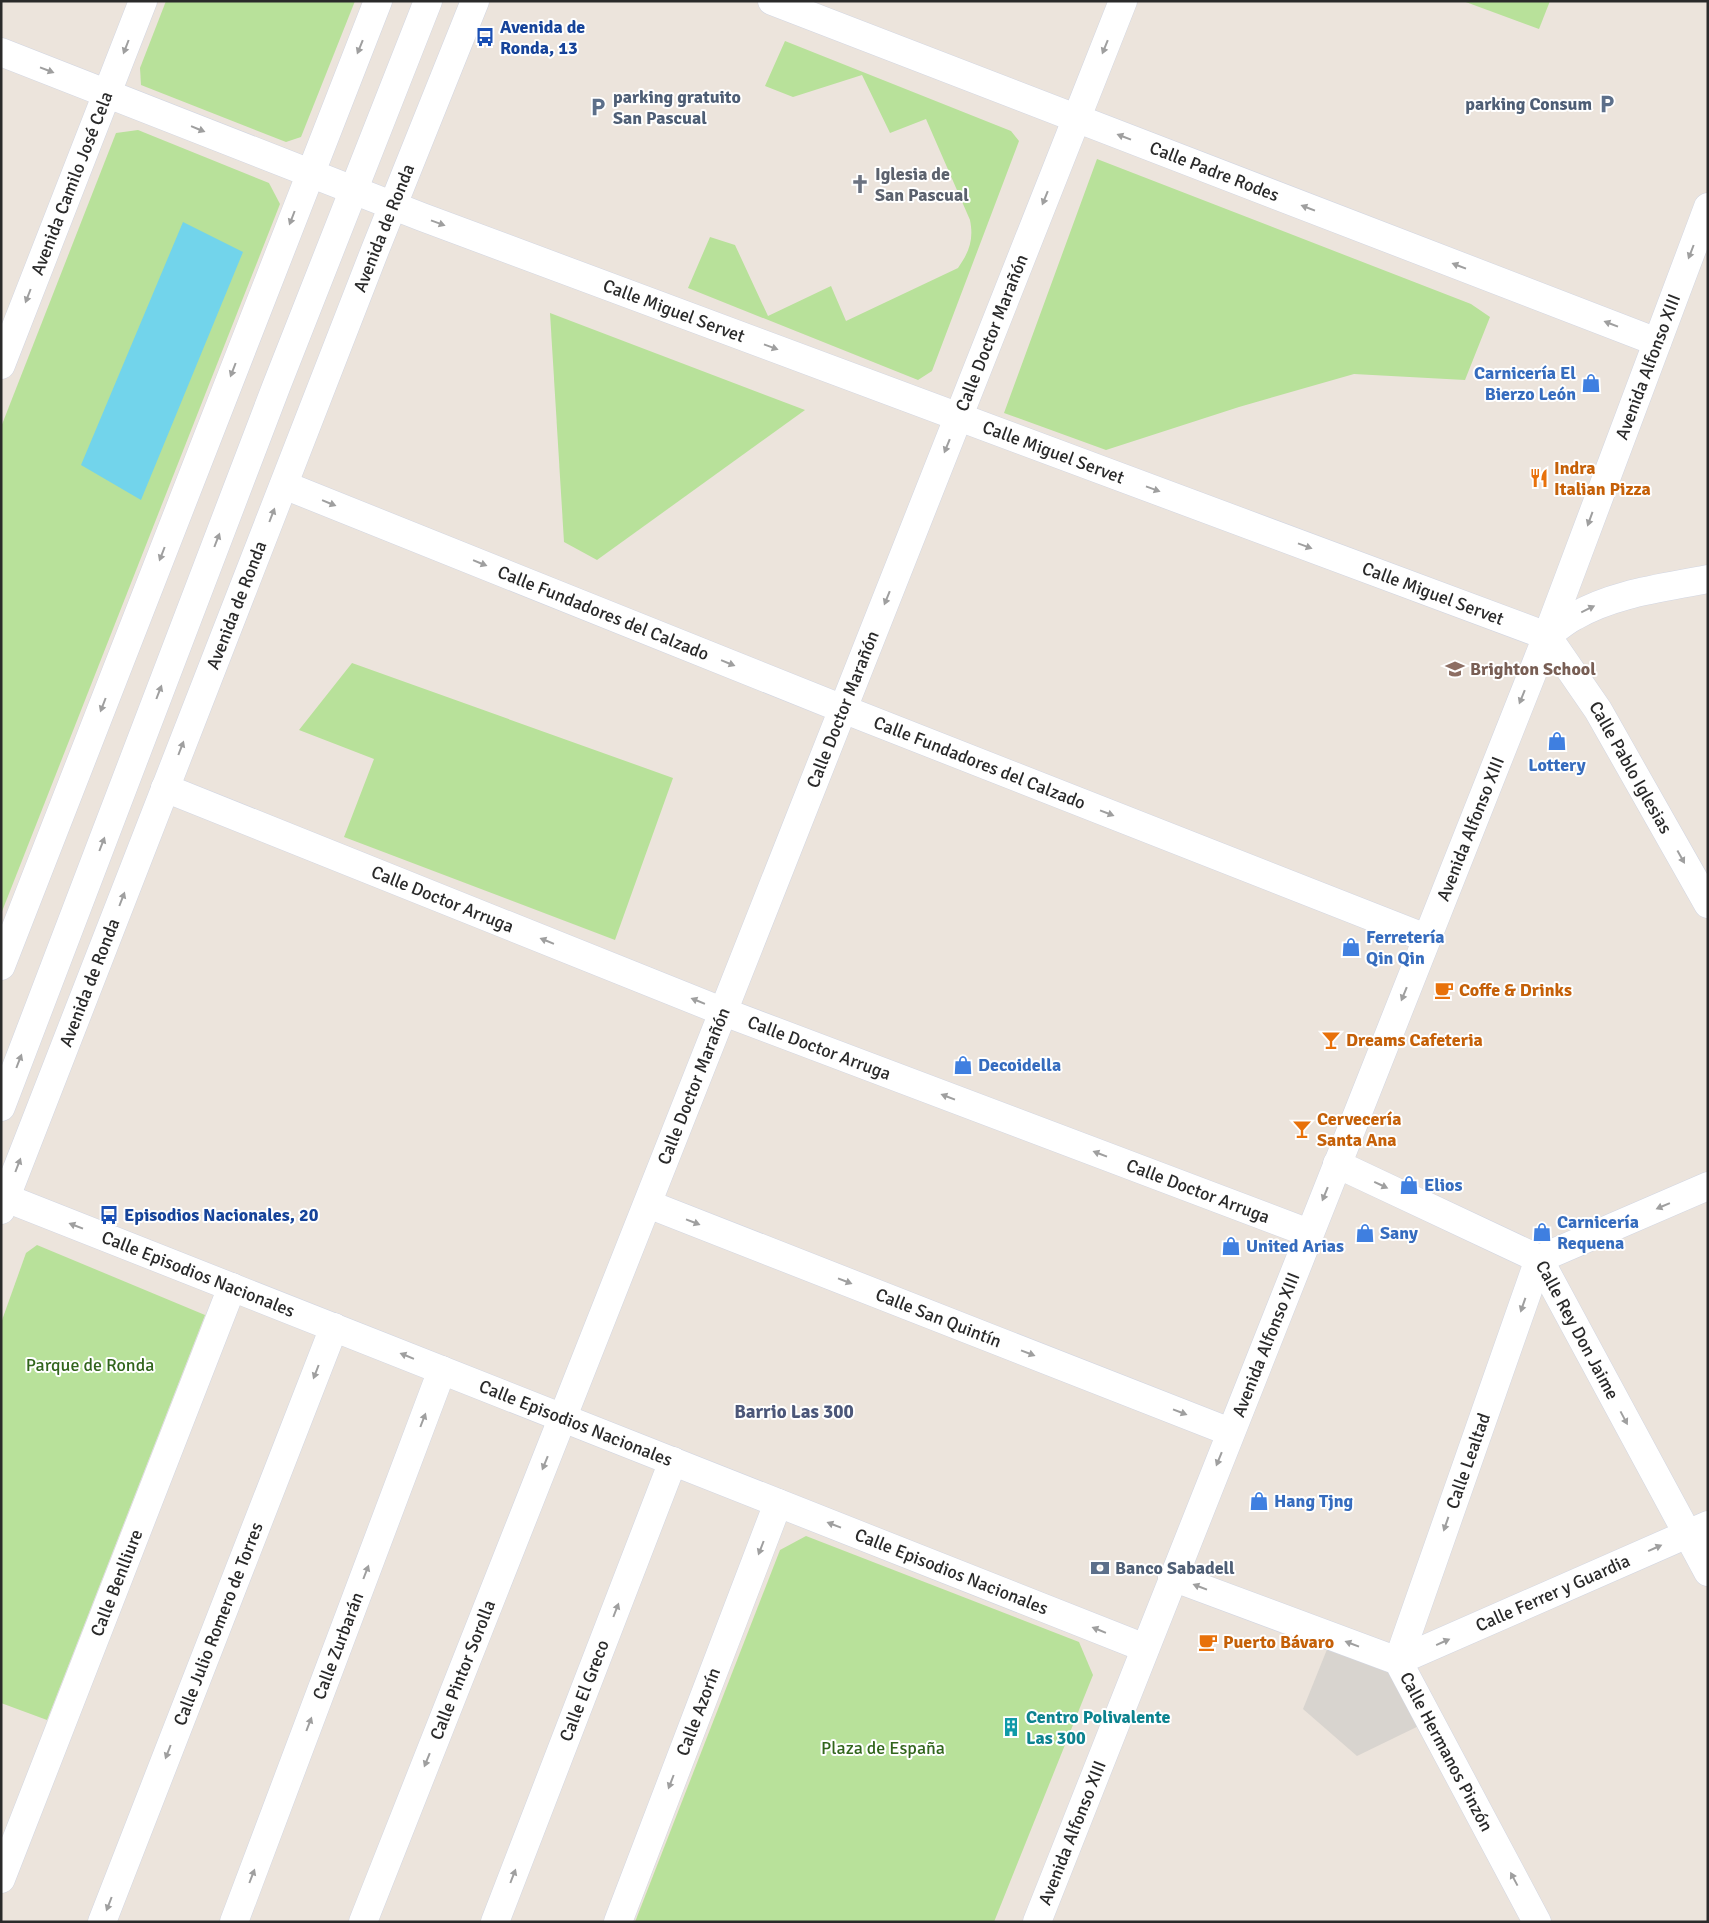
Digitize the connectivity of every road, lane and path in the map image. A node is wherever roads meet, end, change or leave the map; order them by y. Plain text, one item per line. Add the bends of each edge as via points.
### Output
1 (143, 1) edge
2 (378, 1) edge
3 (428, 1) edge
4 (475, 1) edge
5 (772, 1) edge
6 (1123, 1) edge
7 (1, 52) edge
8 (107, 93) junction
9 (1077, 118) junction
10 (310, 173) junction
11 (353, 190) junction
12 (393, 205) junction
13 (1708, 207) edge
14 (1657, 342) junction
15 (1, 364) edge
16 (959, 417) junction
17 (284, 485) junction
18 (1708, 578) edge
19 (1547, 636) junction
20 (843, 709) junction
21 (165, 788) junction
22 (1708, 904) edge
23 (1426, 938) junction
24 (1, 966) edge
25 (724, 1012) junction
26 (1, 1107) edge
27 (1337, 1164) junction
28 (1708, 1186) edge
29 (3, 1201) edge
30 (648, 1204) junction
31 (1309, 1233) junction
32 (1539, 1259) junction
33 (232, 1286) junction
34 (334, 1327) junction
35 (442, 1370) junction
36 (563, 1418) junction
37 (1230, 1432) junction
38 (673, 1461) junction
39 (778, 1503) junction
40 (1697, 1530) edge
41 (1708, 1572) edge
42 (1172, 1577) junction
43 (1145, 1648) junction
44 (1398, 1661) junction
45 (1, 1879) edge
46 (102, 1922) edge
47 (234, 1922) edge
48 (364, 1922) edge
49 (496, 1922) edge
50 (618, 1922) edge
51 (1037, 1922) edge
52 (1537, 1922) edge

1 -> 8 street, Avenida Camilo José Cela
2 -> 10 street
3 - 11 street
4 - 12 street, Avenida de Ronda
5 - 9 street, Calle Padre Rodes
6 -> 9 street, Calle Doctor Marañón
7 -> 8 street, Calle Miguel Servet
8 -> 10 street, Calle Miguel Servet
8 -> 15 street, Avenida Camilo José Cela
14 -> 9 street, Calle Padre Rodes
9 -> 16 street, Calle Doctor Marañón
10 - 11 street, Calle Miguel Servet
10 -> 24 street
11 - 12 street, Calle Miguel Servet
26 -> 11 street
12 -> 16 street, Calle Miguel Servet
12 - 17 street, Avenida de Ronda
13 -> 14 street, Avenida Alfonso XIII
14 -> 19 street, Avenida Alfonso XIII
16 -> 19 street, Calle Miguel Servet
16 -> 20 street, Calle Doctor Marañón
17 -> 20 street, Calle Fundadores del Calzado
21 -> 17 street, Avenida de Ronda
19 -> 18 street via 1573,616 1599,604
19 -> 22 street, Calle Pablo Iglesias via 1598,710
19 -> 23 street, Avenida Alfonso XIII
20 -> 23 street, Calle Fundadores del Calzado
20 - 25 street, Calle Doctor Marañón
25 -> 21 street, Calle Doctor Arruga
29 -> 21 street, Avenida de Ronda
23 -> 27 street, Avenida Alfonso XIII
25 - 30 street, Calle Doctor Marañón
31 -> 25 street, Calle Doctor Arruga
27 -> 31 street, Avenida Alfonso XIII
27 -> 32 street, Calle Rey Don Jaime
28 -> 32 street
33 -> 29 street, Calle Episodios Nacionales
30 - 36 street, Calle Doctor Marañón
30 -> 37 street, Calle San Quintín
31 - 37 street, Avenida Alfonso XIII
32 -> 40 street, Calle Rey Don Jaime
32 -> 44 street, Calle Lealtad
33 - 34 street, Calle Episodios Nacionales
33 - 45 street, Calle Benlliure
35 -> 34 street, Calle Episodios Nacionales
34 -> 46 street, Calle Julio Romero de Torres
35 - 36 street, Calle Episodios Nacionales
47 -> 35 street, Calle Zurbarán
36 - 38 street, Calle Episodios Nacionales
36 -> 48 street, Calle Pintor Sorolla
37 -> 42 street, Avenida Alfonso XIII
38 - 39 street, Calle Episodios Nacionales
49 -> 38 street, Calle El Greco
43 -> 39 street, Calle Episodios Nacionales
39 -> 50 street, Calle Azorín
40 - 41 street, Calle Rey Don Jaime
44 -> 40 street, Calle Ferrer y Guardia
42 - 43 street, Avenida Alfonso XIII
44 -> 42 street, Calle Hermanos Pinzón
43 - 51 street, Avenida Alfonso XIII
52 -> 44 street, Calle Hermanos Pinzón

